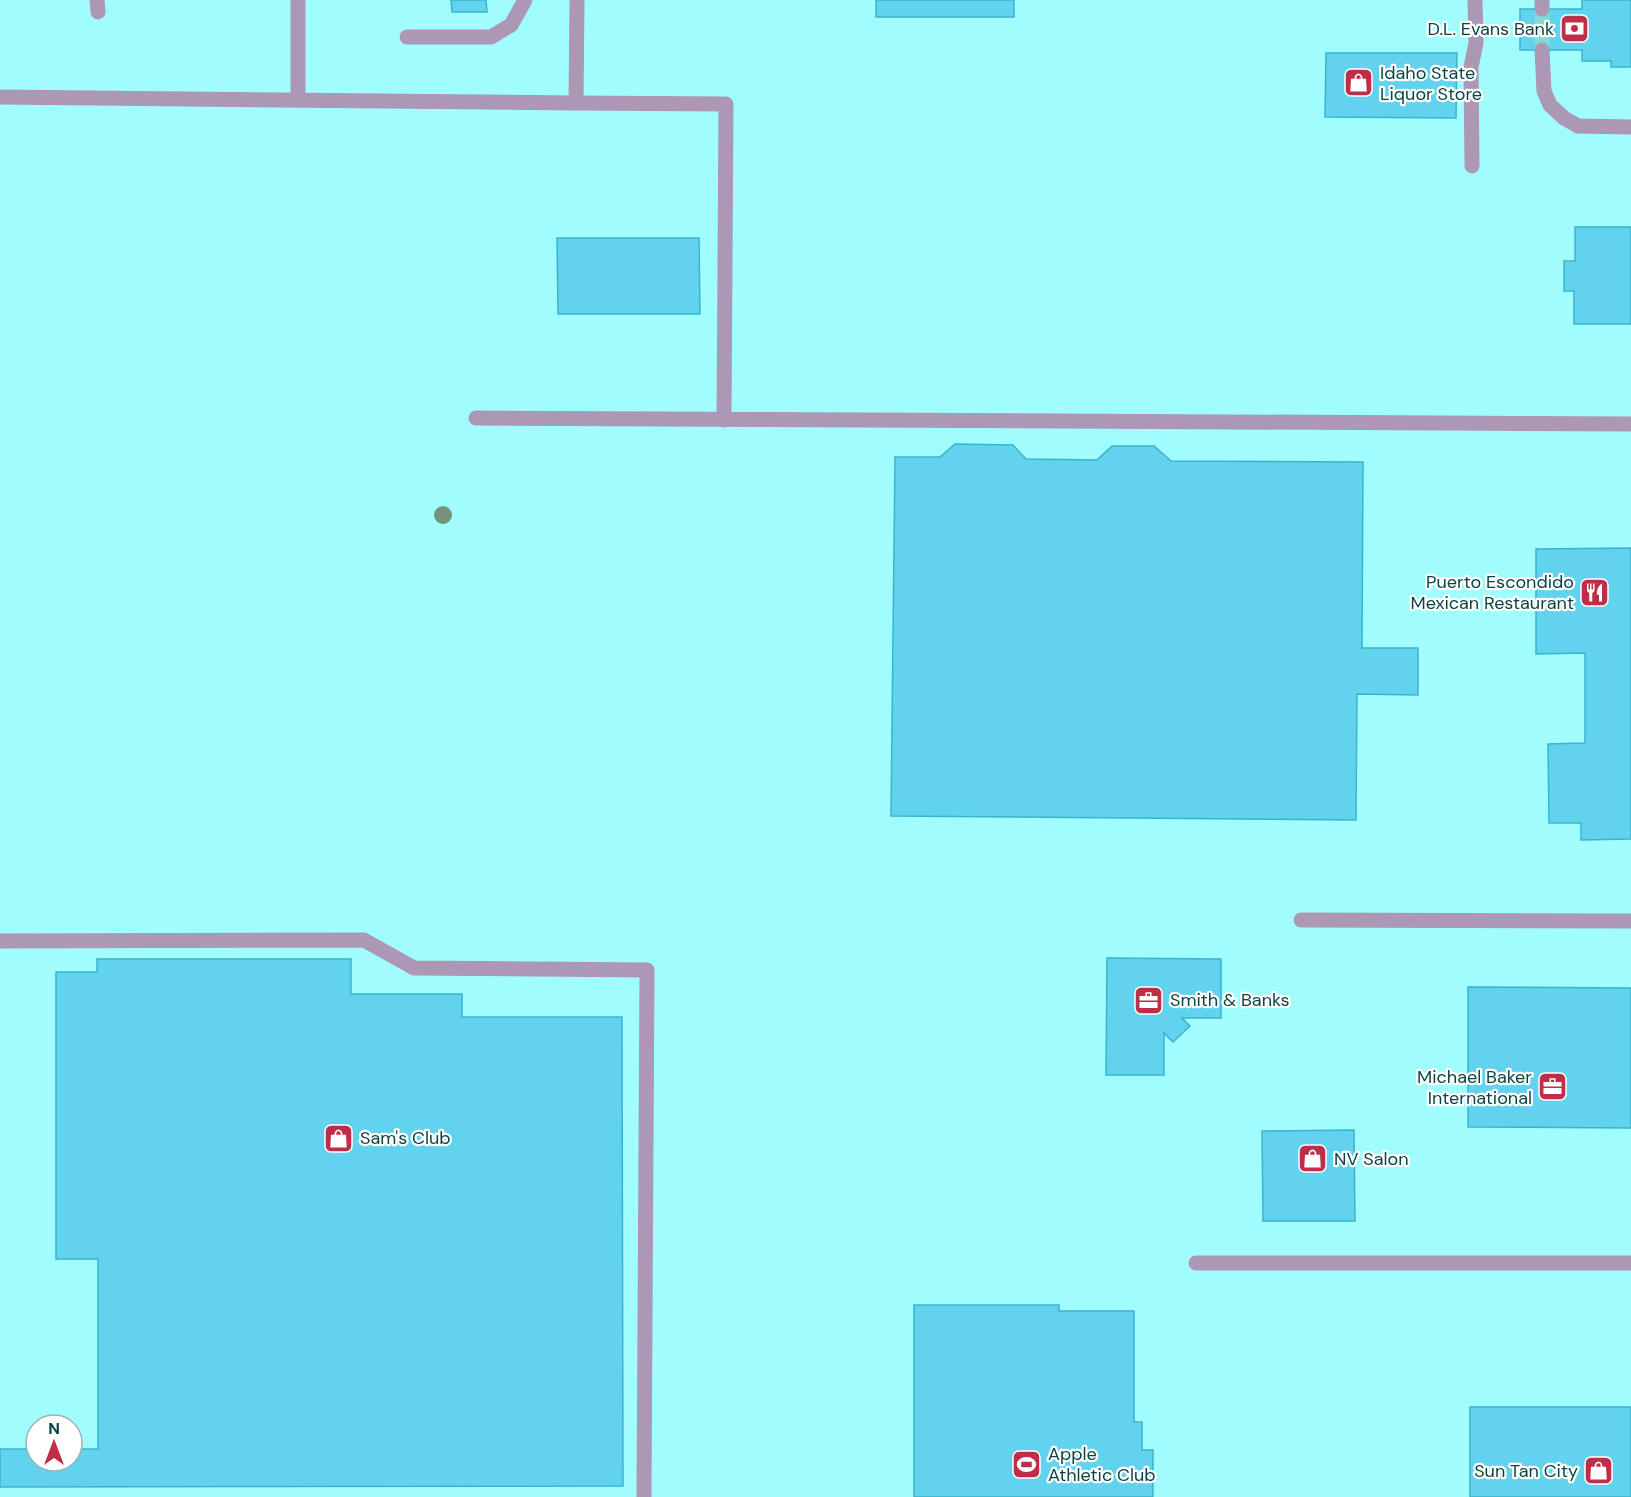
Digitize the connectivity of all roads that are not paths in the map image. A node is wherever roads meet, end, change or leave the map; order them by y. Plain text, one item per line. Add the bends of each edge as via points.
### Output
1 (298, 0) edge
2 (525, 0) edge
3 (577, 0) edge
4 (1475, 0) edge
5 (407, 37) dead end
6 (1542, 50) tunnel mouth
7 (0, 97) edge
8 (298, 100) junction
9 (576, 103) junction
10 (1631, 127) edge
11 (1472, 166) dead end
12 (476, 418) dead end
13 (724, 420) junction
14 (1631, 423) edge
15 (1301, 920) dead end
16 (1631, 921) edge
17 (0, 941) edge
18 (1197, 1263) dead end
19 (1631, 1263) edge
20 (644, 1497) edge

1 - 8 lane
2 - 5 lane via 512,26 491,37
3 - 9 lane
4 - 11 lane
6 - 10 lane via 1544,91 1550,105 1564,118 1578,126
7 - 8 lane
8 - 9 lane
9 - 13 lane via 726,104
12 - 13 lane
13 - 14 lane
15 - 16 lane
17 - 20 lane via 364,940 414,968 647,970
18 - 19 lane

